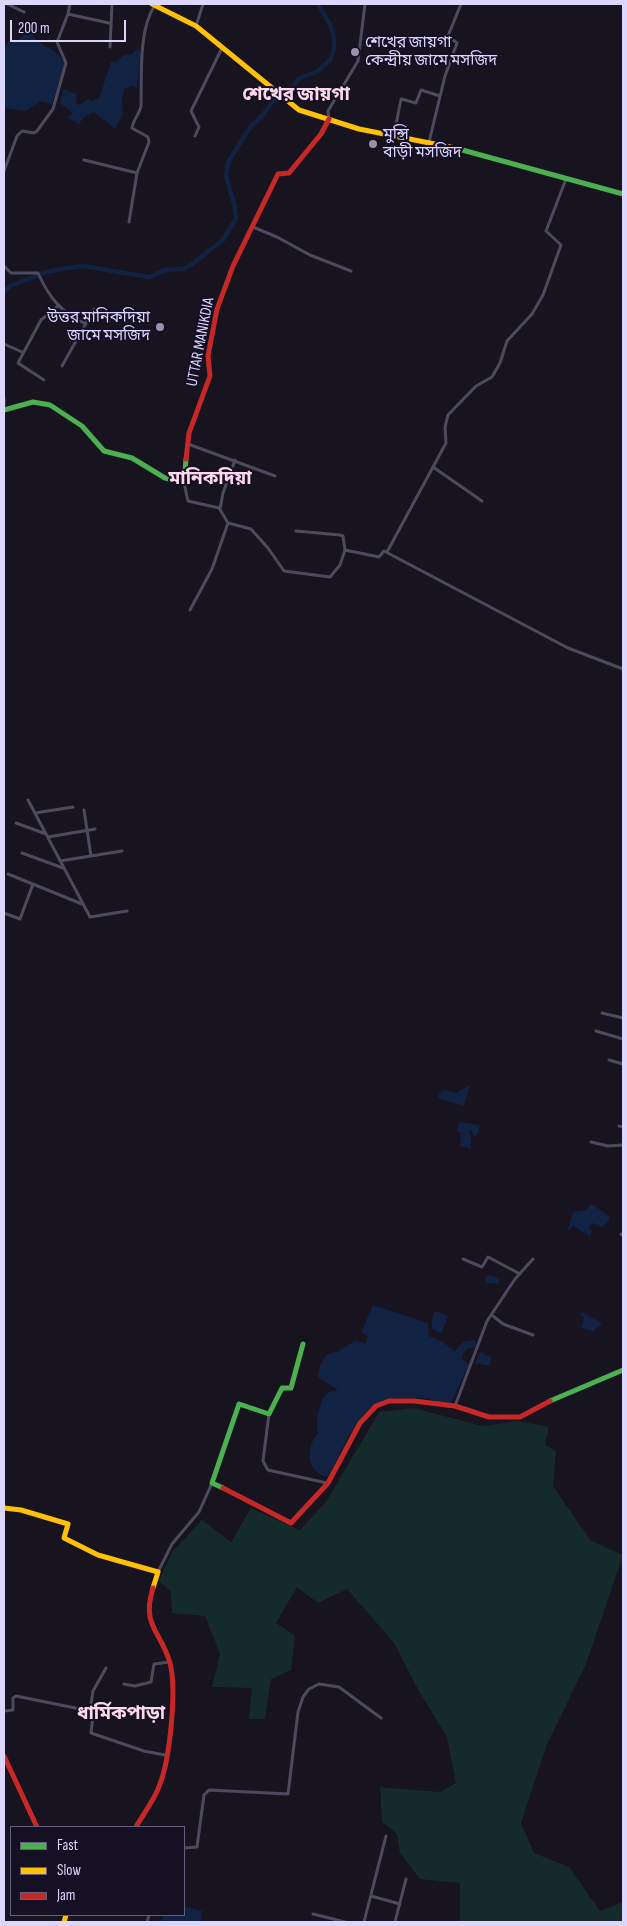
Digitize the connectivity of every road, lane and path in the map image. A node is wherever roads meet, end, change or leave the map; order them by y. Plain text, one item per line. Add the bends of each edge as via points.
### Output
1 (6, 4) edge
2 (70, 4) edge
3 (112, 4) edge
4 (153, 4) edge
5 (203, 4) edge
6 (366, 4) edge
7 (461, 4) edge
8 (161, 5) edge
9 (24, 12) dead end
10 (68, 14) junction
11 (109, 23) junction
12 (196, 26) junction
13 (110, 47) dead end
14 (222, 48) junction
15 (440, 96) junction
16 (328, 119) junction
17 (394, 135) junction
18 (195, 136) dead end
19 (429, 142) junction
20 (84, 160) dead end
21 (4, 171) edge
22 (137, 173) junction
23 (566, 179) junction
24 (623, 194) edge
25 (128, 222) dead end
26 (253, 226) junction
27 (4, 266) edge
28 (351, 270) dead end
29 (58, 306) junction
30 (94, 309) dead end
31 (86, 324) junction
32 (4, 344) edge
33 (22, 352) junction
34 (62, 366) dead end
35 (44, 380) dead end
36 (4, 398) edge
37 (4, 405) edge
38 (4, 410) edge
39 (188, 444) junction
40 (235, 460) junction
41 (433, 467) junction
42 (275, 476) dead end
43 (184, 483) junction
44 (482, 500) dead end
45 (220, 509) junction
46 (228, 523) junction
47 (296, 531) dead end
48 (345, 550) junction
49 (387, 552) junction
50 (190, 610) dead end
51 (623, 669) edge
52 (28, 800) dead end
53 (73, 807) dead end
54 (84, 810) dead end
55 (35, 813) junction
56 (16, 823) dead end
57 (95, 829) dead end
58 (87, 830) junction
59 (47, 835) junction
60 (122, 851) dead end
61 (22, 853) dead end
62 (91, 856) junction
63 (60, 861) junction
64 (64, 869) junction
65 (8, 874) dead end
66 (33, 884) junction
67 (83, 904) junction
68 (127, 912) dead end
69 (4, 913) edge
70 (602, 1013) dead end
71 (623, 1018) edge
72 (596, 1031) dead end
73 (623, 1039) edge
74 (610, 1060) dead end
75 (623, 1064) edge
76 (591, 1142) dead end
77 (623, 1145) edge
78 (463, 1259) dead end
79 (532, 1259) dead end
80 (520, 1274) junction
81 (492, 1316) junction
82 (533, 1334) dead end
83 (303, 1344) dead end
84 (623, 1370) edge
85 (455, 1406) junction
86 (269, 1414) junction
87 (328, 1483) junction
88 (212, 1484) junction
89 (4, 1508) edge
90 (158, 1572) junction
91 (170, 1662) junction
92 (106, 1668) dead end
93 (124, 1684) dead end
94 (4, 1711) edge
95 (90, 1711) junction
96 (381, 1718) dead end
97 (166, 1755) junction
98 (4, 1756) edge
99 (37, 1826) edge
100 (137, 1826) edge
101 (386, 1836) dead end
102 (185, 1848) edge
103 (406, 1880) dead end
104 (371, 1896) junction
105 (400, 1904) junction
106 (313, 1914) dead end
107 (345, 1922) edge
108 (364, 1922) edge
109 (395, 1922) edge

1 - 9 street
2 - 10 street
3 - 11 street
4 - 8 street
4 - 22 street via 144,39 140,107 132,128 149,140
5 - 12 street
6 - 16 street via 358,62 328,111
7 - 15 street via 449,29 448,36 457,43
8 - 12 street
10 - 11 street
10 - 21 street via 57,42 66,63 52,109 37,131 22,131 17,136
11 - 13 street
12 - 14 street
14 - 16 street via 298,110
14 - 18 street via 191,111 199,127
15 - 17 street via 421,90 416,103 401,99
15 - 19 street
16 - 17 street
16 - 26 street, UTTAR MANIKDIA via 321,134 289,173 278,174
17 - 19 street
19 - 23 street
20 - 22 street
22 - 25 street
23 - 24 street
23 - 41 street via 546,231 561,245 543,295 532,314 507,341 492,376 476,386 448,416 446,443
26 - 28 street via 310,255
26 - 39 street, UTTAR MANIKDIA via 217,309 208,356 210,376
27 - 29 street via 11,272 38,272
29 - 31 street
29 - 33 street via 41,320
30 - 31 street
31 - 34 street
32 - 33 street
33 - 35 street via 18,363
36 - 37 street
38 - 43 street via 31,402 55,407 92,435 99,448 134,459 169,481
39 - 40 street
39 - 43 street, UTTAR MANIKDIA
40 - 42 street
40 - 45 street via 222,493
41 - 44 street
41 - 49 street
43 - 45 street via 189,502
45 - 46 street
46 - 48 street via 251,529 289,573 330,577 340,565
46 - 50 street via 212,568
47 - 48 street via 343,536
48 - 49 street via 379,557
49 - 51 street via 568,648
52 - 55 street
53 - 55 street
54 - 58 street
55 - 59 street
56 - 59 street
57 - 58 street
58 - 59 street
58 - 62 street
59 - 63 street
60 - 62 street
61 - 64 street
62 - 63 street
63 - 64 street
64 - 67 street
65 - 66 street
66 - 67 street
66 - 69 street via 20,919
67 - 68 street via 90,918
70 - 71 street
72 - 73 street
74 - 75 street
76 - 77 street
78 - 80 street via 482,1267 490,1258
79 - 80 street
80 - 81 street
81 - 82 street via 503,1324
81 - 85 street via 482,1332
83 - 86 street via 298,1372 291,1388 282,1388
84 - 85 street via 520,1417 489,1417
85 - 87 street via 396,1401 376,1406 360,1422
86 - 87 street via 263,1461 268,1470
86 - 88 street via 238,1404
87 - 88 street via 291,1523
88 - 90 street via 199,1512 172,1544
89 - 90 street via 68,1524 64,1538 98,1554
90 - 91 street via 149,1600 148,1617
91 - 93 street via 154,1664 151,1682 135,1686
91 - 97 street via 174,1689
92 - 95 street via 93,1691
94 - 95 street via 13,1710 13,1698 16,1696
95 - 97 street via 93,1716 91,1733
96 - 102 street via 339,1687 319,1684 309,1689 298,1712 288,1794 209,1790 204,1795 197,1847
97 - 100 street via 160,1785
98 - 99 street
101 - 104 street
103 - 105 street
104 - 105 street
104 - 108 street
105 - 109 street
106 - 107 street

